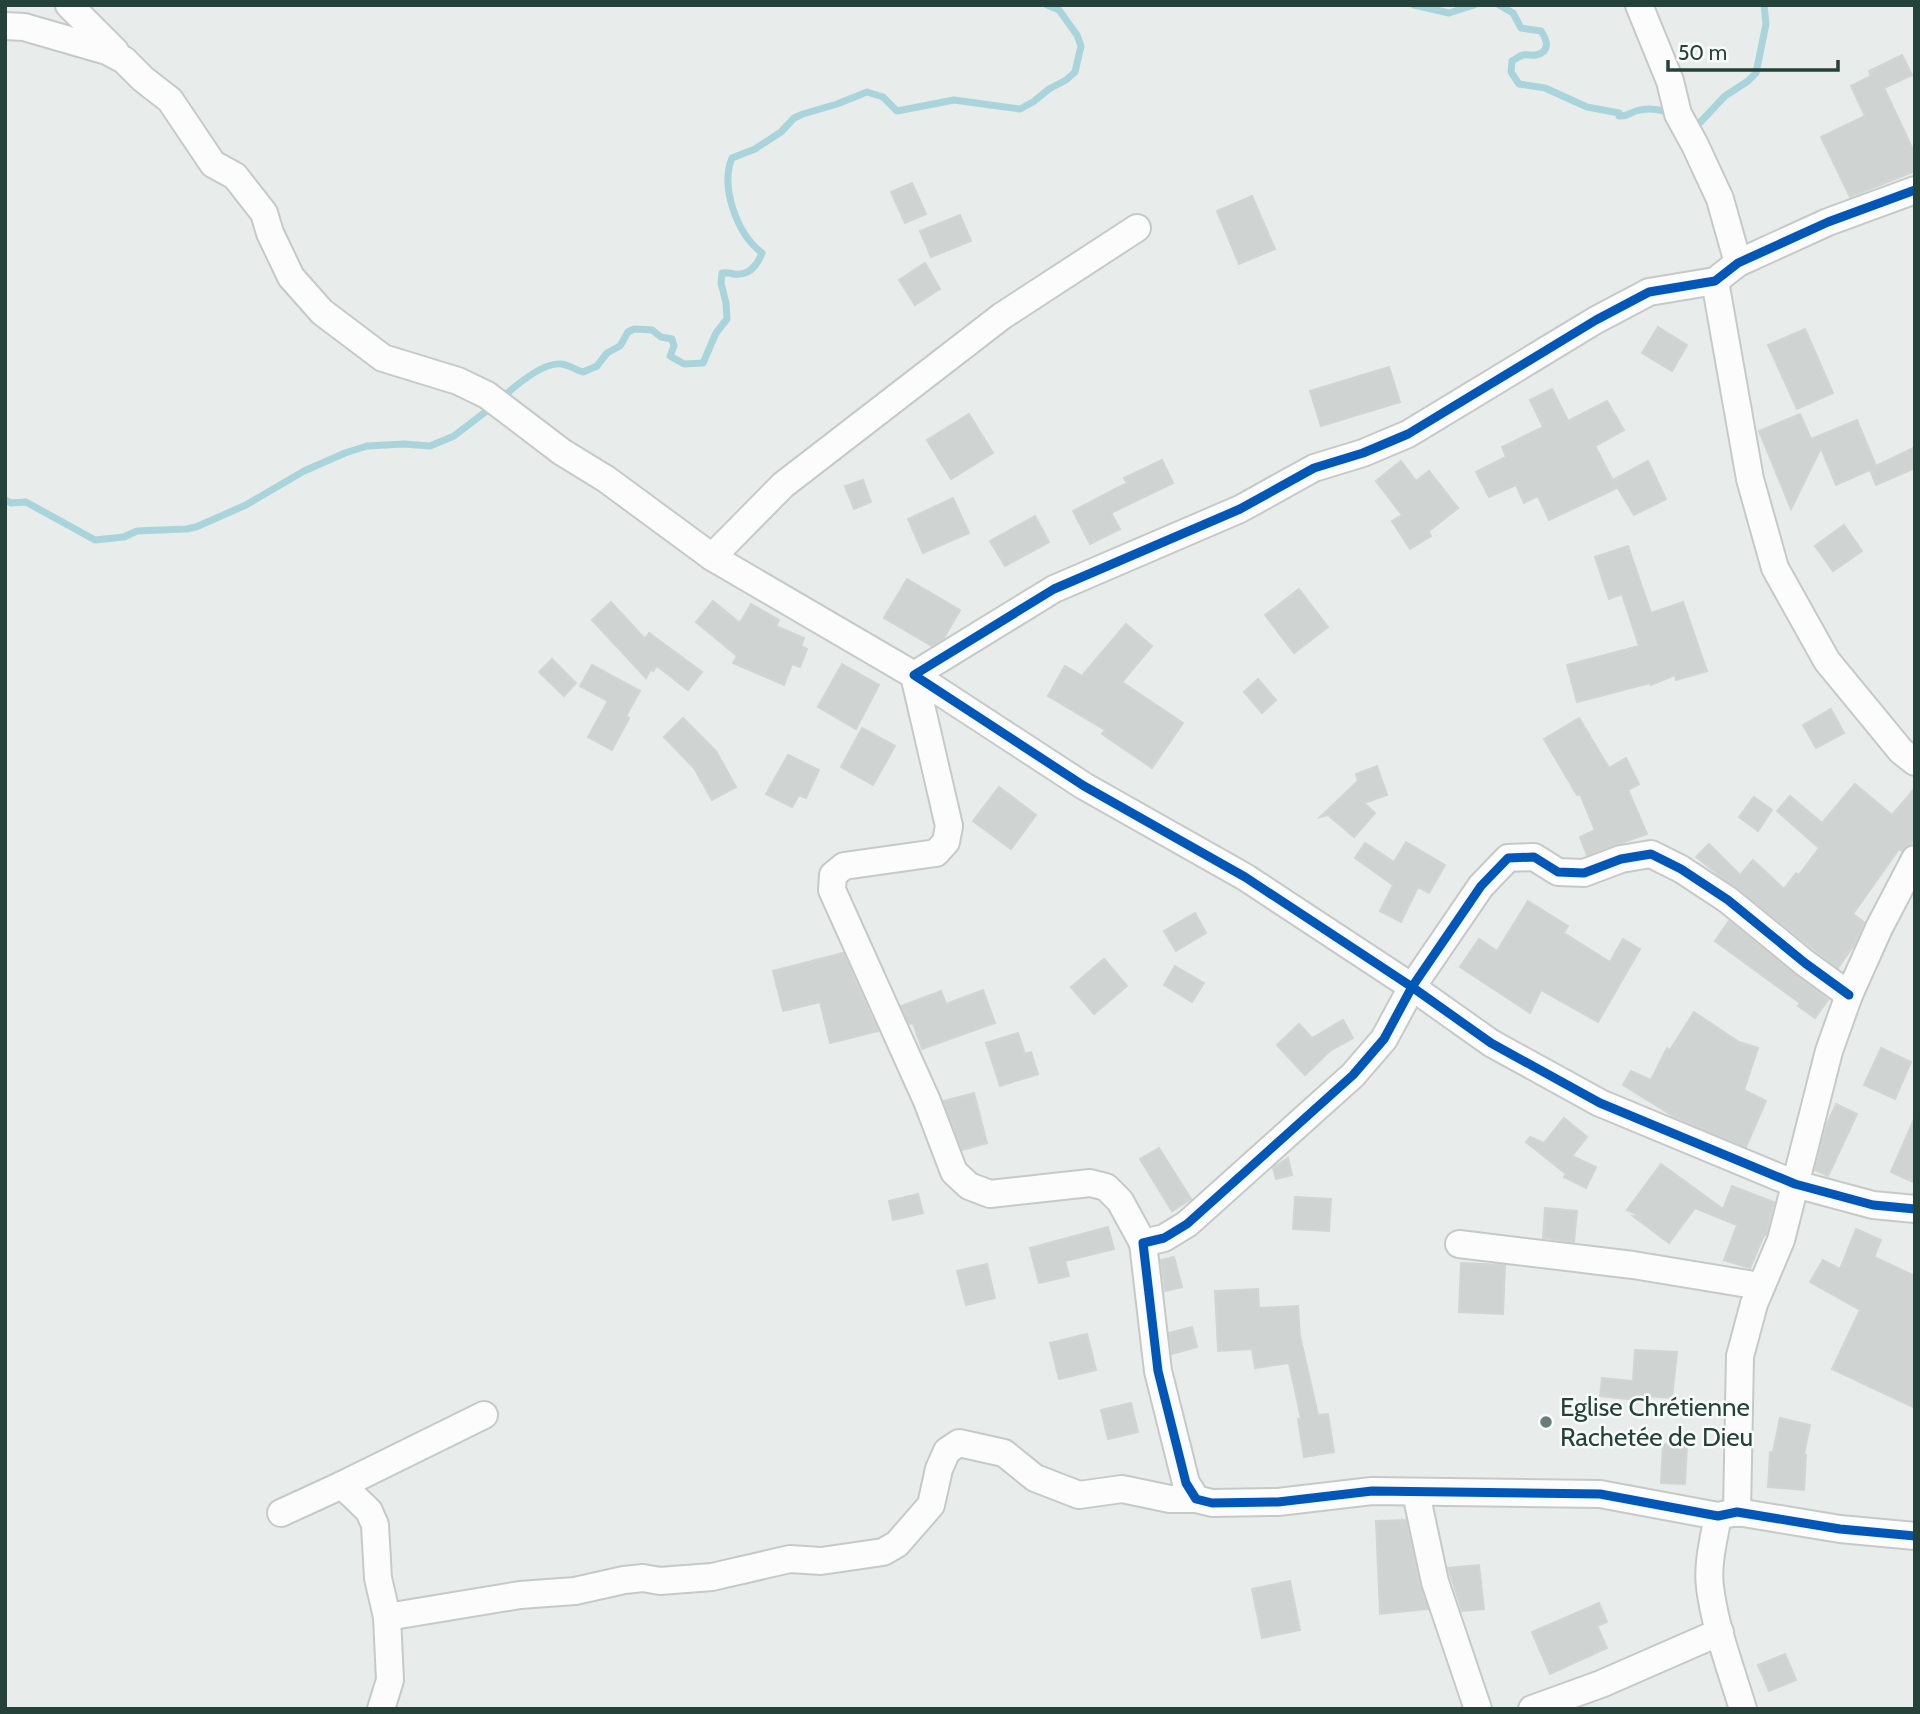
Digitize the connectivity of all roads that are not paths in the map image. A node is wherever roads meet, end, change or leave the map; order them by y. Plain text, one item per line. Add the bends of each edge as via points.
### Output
1 (69, 5) edge
2 (1639, 5) edge
3 (5, 26) edge
4 (124, 60) junction
5 (1915, 190) edge
6 (1137, 228) dead end
7 (1738, 263) junction
8 (1715, 281) junction
9 (712, 557) junction
10 (914, 675) junction
11 (1910, 750) edge
12 (1915, 859) edge
13 (1412, 987) junction
14 (1849, 995) junction
15 (1795, 1184) junction
16 (1915, 1209) edge
17 (1143, 1242) junction
18 (1459, 1244) dead end
19 (1760, 1286) junction
20 (484, 1415) dead end
21 (342, 1485) junction
22 (1416, 1493) junction
23 (1196, 1499) junction
24 (281, 1513) dead end
25 (1728, 1514) junction
26 (1915, 1536) edge
27 (387, 1617) junction
28 (1720, 1632) junction
29 (381, 1709) edge
30 (1478, 1709) edge
31 (1532, 1709) edge
32 (1743, 1709) edge

1 - 4 street
2 - 7 street via 1670,81 1678,114 1720,199
3 - 4 street via 24,27
4 - 9 street via 170,100 213,164 235,176 264,213 291,277 322,312 383,358 487,395
5 - 7 street via 1828,222
6 - 9 street via 1002,316 783,485
7 - 8 street
8 - 10 street via 1649,292 1408,434 1314,468 1240,509 1054,589
8 - 11 street via 1750,479 1775,568 1827,661
9 - 10 street
10 - 13 street via 1084,786 1245,877
10 - 17 street via 949,826 946,842 936,853 844,866 833,875 832,890 954,1172 969,1186 990,1194 1090,1182 1106,1186
12 - 14 street
13 - 14 street via 1480,887 1508,858 1534,857 1558,872 1584,873 1651,854 1728,900
13 - 15 street via 1491,1043 1600,1103
13 - 17 street via 1384,1038 1353,1075 1187,1224 1164,1238
14 - 15 street via 1829,1051
15 - 16 street via 1872,1205
15 - 19 street via 1781,1240
17 - 23 street via 1158,1371 1186,1483
18 - 19 street
19 - 25 street via 1740,1356
20 - 21 street
21 - 24 street
21 - 27 street via 369,1511 375,1525 378,1578
22 - 23 street via 1372,1492 1278,1502
22 - 25 street via 1601,1494
22 - 30 street via 1435,1582
23 - 27 street via 1122,1489 1079,1495 1035,1478 1004,1454 959,1443 947,1451 931,1505 897,1544 883,1552 821,1561 790,1559 704,1578 624,1580
25 - 26 street
25 - 28 street via 1712,1548 1709,1585
27 - 29 street via 390,1680
28 - 31 street
28 - 32 street

